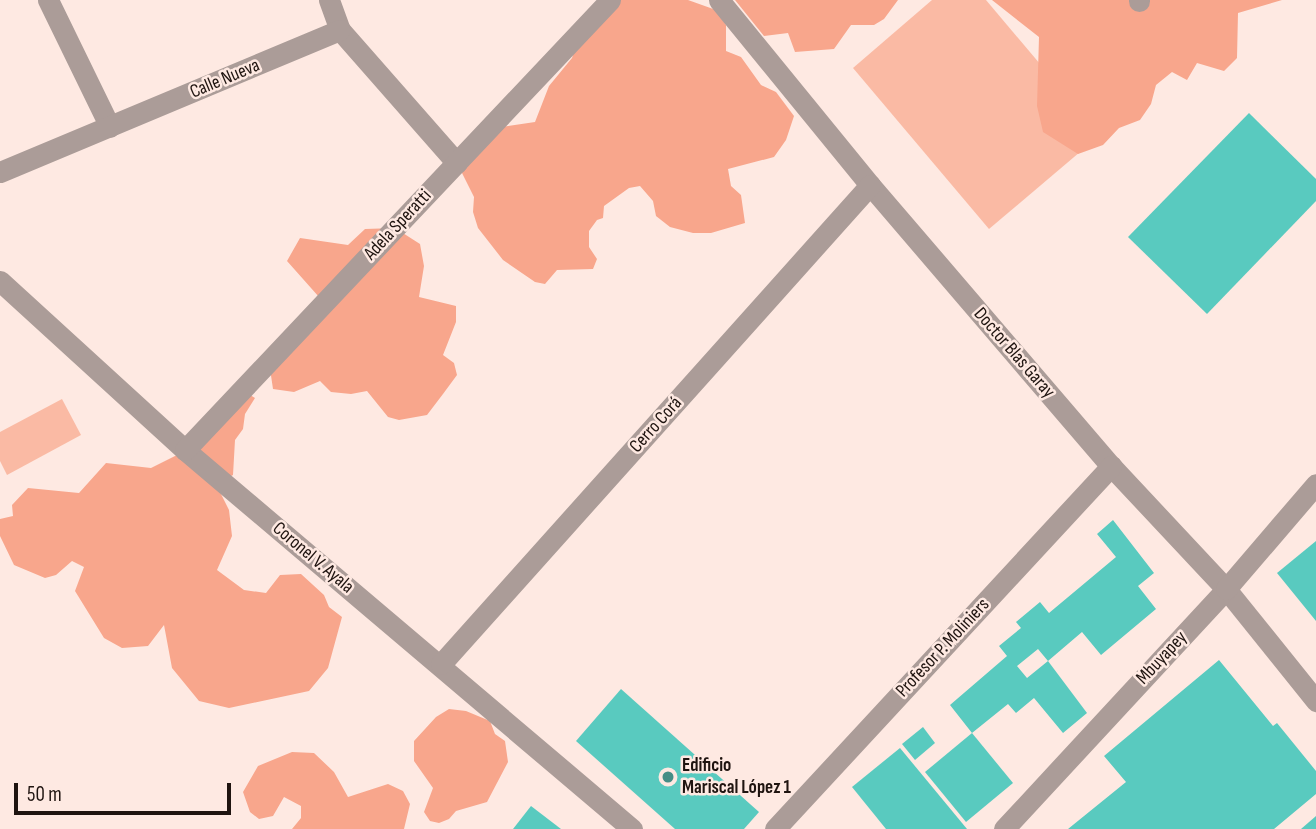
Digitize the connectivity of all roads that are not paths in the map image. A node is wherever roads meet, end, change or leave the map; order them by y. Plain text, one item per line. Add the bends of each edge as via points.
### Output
1 (48, 0) edge
2 (329, 0) edge
3 (610, 0) edge
4 (719, 0) edge
5 (340, 30) junction
6 (110, 127) junction
7 (457, 163) junction
8 (0, 172) edge
9 (870, 185) junction
10 (0, 281) edge
11 (185, 450) junction
12 (1111, 466) junction
13 (1316, 484) edge
14 (1226, 589) junction
15 (441, 664) junction
16 (1316, 701) edge
17 (632, 829) edge
18 (775, 829) edge
19 (1004, 829) edge

1 - 6 street
2 - 5 street
3 - 7 street, Adela Speratti
4 - 9 street, Doctor Blas Garay
5 - 6 street, Calle Nueva
5 - 7 street
6 - 8 street, Calle Nueva
7 - 11 street, Adela Speratti
9 - 12 street, Doctor Blas Garay
9 - 15 street, Cerro Corá
10 - 11 street, Coronel V. Ayala
11 - 15 street, Coronel V. Ayala
12 - 14 street, Doctor Blas Garay
12 - 18 street, Profesor P. Moliniers
13 - 14 street, Mbuyapey
14 - 16 street, Doctor Blas Garay
14 - 19 street, Mbuyapey
15 - 17 street, Coronel V. Ayala

